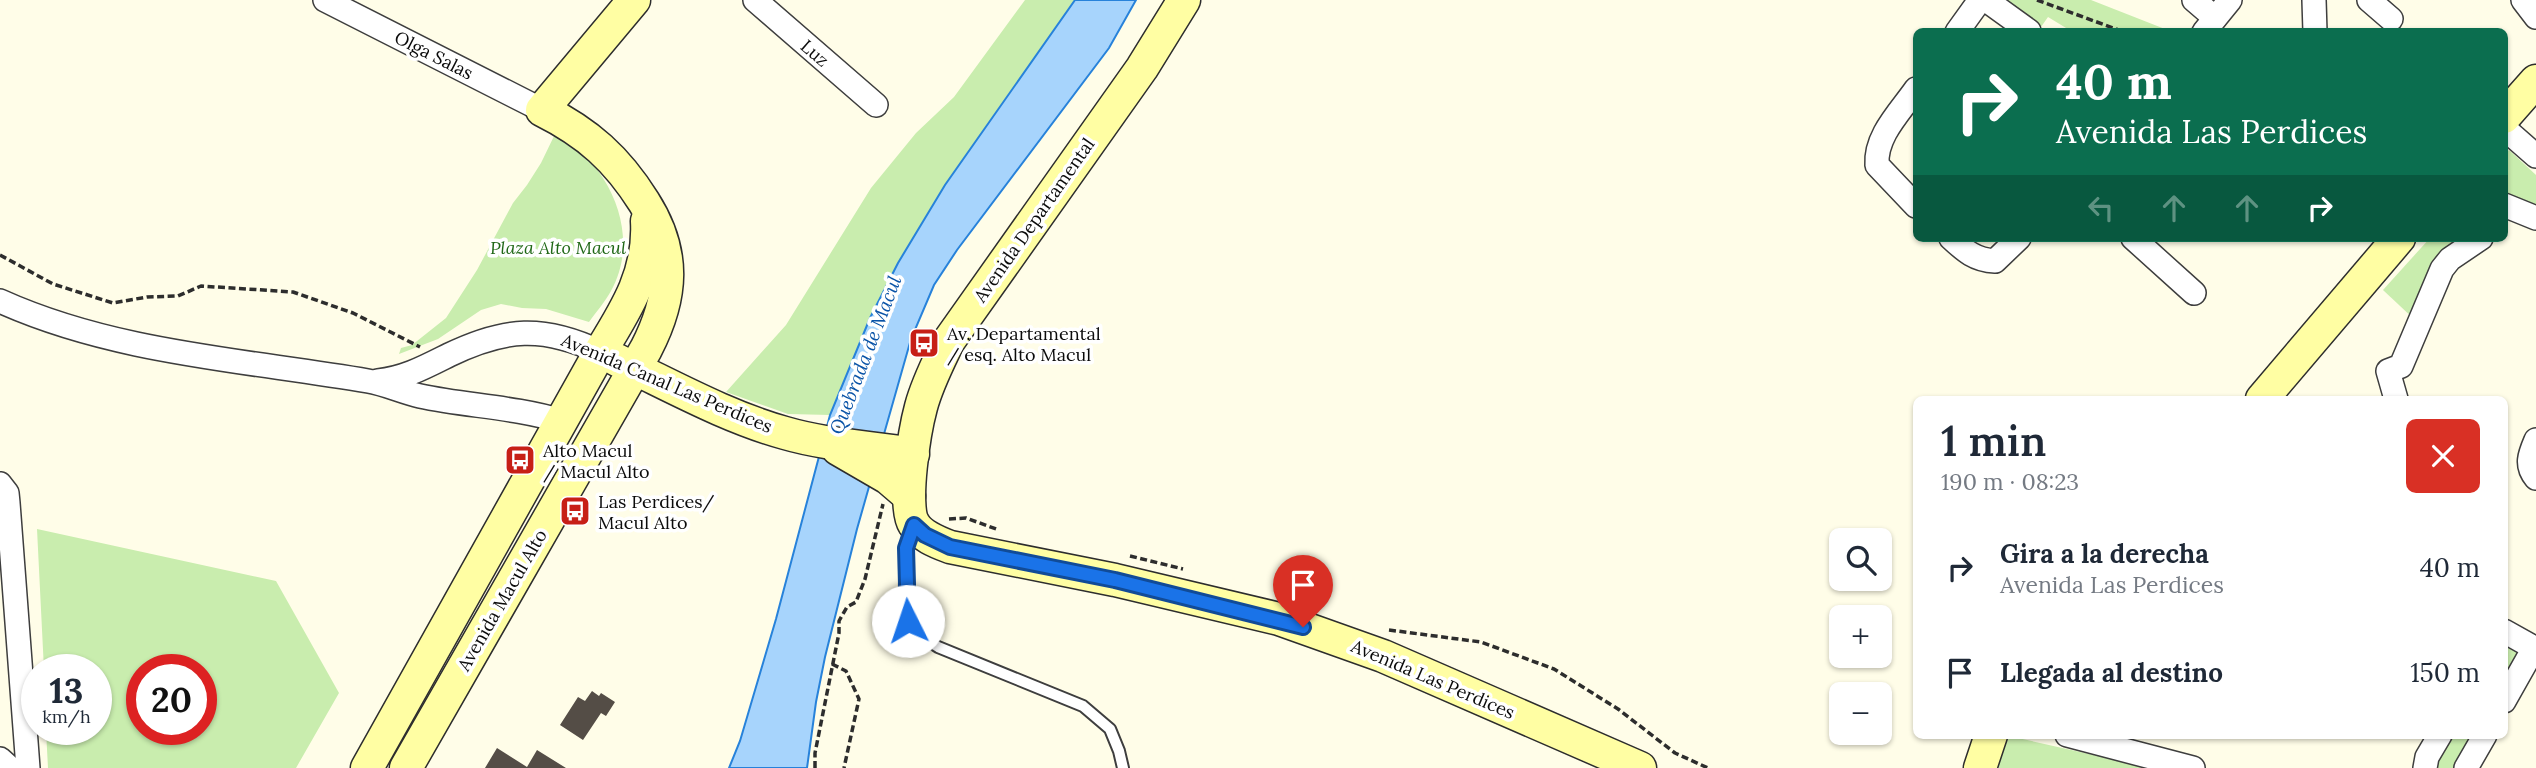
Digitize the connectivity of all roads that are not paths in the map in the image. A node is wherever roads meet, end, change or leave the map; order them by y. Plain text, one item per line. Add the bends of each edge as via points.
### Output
1 (325, 0) edge
2 (634, 0) edge
3 (755, 0) edge
4 (1184, 0) edge
5 (1980, 0) edge
6 (1986, 0) edge
7 (2194, 0) edge
8 (2230, 0) edge
9 (2314, 0) edge
10 (2369, 0) edge
11 (2523, 0) edge
12 (2536, 17) edge
13 (2391, 19) dead end
14 (2209, 25) edge
15 (1960, 28) edge
16 (2025, 28) edge
17 (2315, 28) edge
18 (2536, 80) edge
19 (1913, 93) edge
20 (876, 105) dead end
21 (542, 110) junction
22 (2508, 112) edge
23 (2508, 132) edge
24 (2536, 156) edge
25 (645, 203) junction
26 (1913, 203) edge
27 (2508, 207) edge
28 (2536, 218) edge
29 (1955, 242) edge
30 (2015, 242) edge
31 (2137, 242) edge
32 (2396, 242) edge
33 (2475, 242) edge
34 (2194, 293) dead end
35 (0, 301) edge
36 (600, 352) junction
37 (635, 368) junction
38 (373, 382) junction
39 (2265, 396) edge
40 (2395, 396) edge
41 (561, 421) junction
42 (2536, 440) edge
43 (2536, 478) edge
44 (898, 479) junction
45 (0, 484) edge
46 (2508, 633) edge
47 (2535, 649) edge
48 (2508, 694) edge
49 (1990, 739) edge
50 (2082, 739) edge
51 (2438, 739) edge
52 (2483, 739) edge
53 (0, 759) edge
54 (10, 768) edge
55 (28, 768) edge
56 (367, 768) edge
57 (406, 768) edge
58 (1123, 768) edge
59 (1640, 768) edge
60 (1980, 768) edge
61 (2193, 768) edge
62 (2425, 768) edge
63 (2466, 768) edge

1 - 21 street, Olga Salas
2 - 21 street
3 - 20 street, Luz
4 - 44 street, Avenida Departamental via 1142,68 948,342 920,408
5 - 15 street
6 - 16 street
7 - 14 street
8 - 14 street
9 - 17 street
10 - 13 street
11 - 12 street
18 - 22 street
19 - 26 street via 1876,151 1877,165
21 - 25 street, Avenida Macul Alto via 596,144 623,170
23 - 24 street
25 - 36 street, Avenida Macul Alto via 644,269 629,305
25 - 37 street, Avenida Macul Alto via 664,242 666,287 660,318
27 - 28 street
29 - 30 street via 1981,260 1995,261
31 - 34 street
32 - 39 street
33 - 40 street via 2442,270 2401,366 2388,371
35 - 38 street, Avenida Canal Las Perdices via 57,324 129,343
36 - 37 street, Avenida Canal Las Perdices
36 - 38 street, Avenida Canal Las Perdices via 554,335 500,335 416,372
36 - 41 street, Avenida Macul Alto
37 - 44 street, Avenida Canal Las Perdices via 739,417 819,440
37 - 57 street, Avenida Macul Alto
38 - 41 street, Avenida Canal Las Perdices
41 - 56 street, Avenida Macul Alto
42 - 43 street via 2528,460
44 - 58 lane via 908,621 938,647 1083,706 1110,729
44 - 59 street, Avenida Las Perdices via 925,535 950,547 1279,619 1383,656
45 - 55 street via 8,503
46 - 47 street
47 - 48 street
49 - 60 street
50 - 61 street
51 - 62 street
52 - 63 street
53 - 54 street

